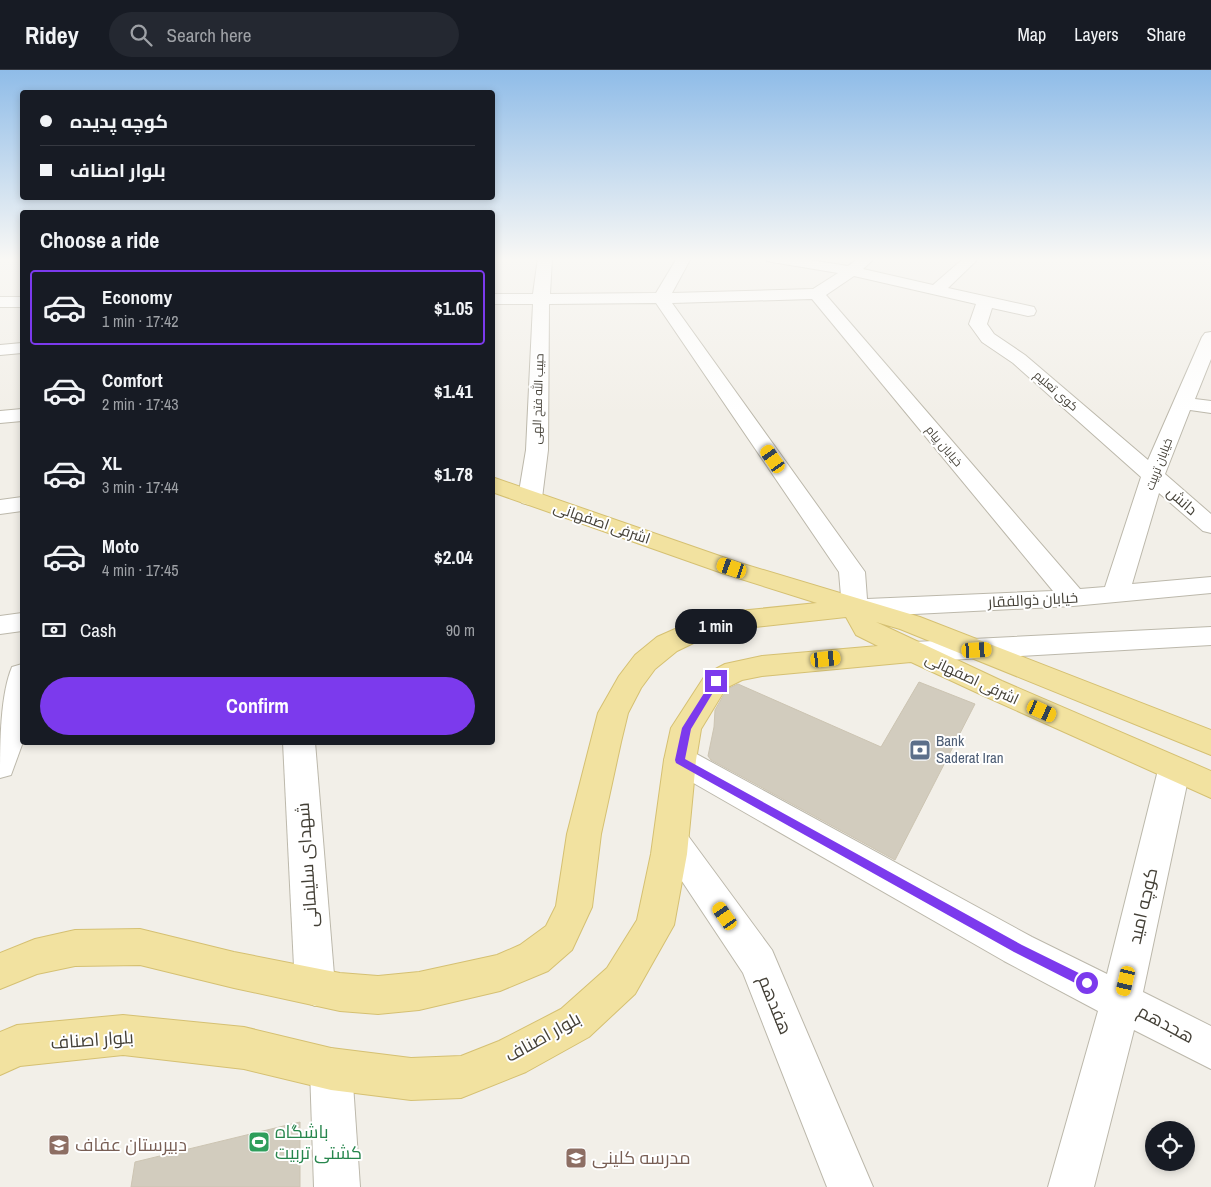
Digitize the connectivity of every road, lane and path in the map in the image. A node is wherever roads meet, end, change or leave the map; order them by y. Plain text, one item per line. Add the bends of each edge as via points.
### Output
1 (541, 310) edge
2 (670, 310) edge
3 (830, 310) edge
4 (981, 310) edge
5 (1024, 310) edge
6 (1028, 311) dead end
7 (1211, 337) edge
8 (20, 348) edge
9 (0, 350) edge
10 (1184, 403) junction
11 (1211, 408) edge
12 (20, 415) edge
13 (0, 417) edge
14 (1152, 476) junction
15 (495, 485) edge
16 (530, 498) junction
17 (20, 504) edge
18 (0, 507) edge
19 (1211, 526) edge
20 (1211, 585) edge
21 (1116, 594) junction
22 (1073, 598) junction
23 (855, 608) junction
24 (20, 622) edge
25 (0, 625) edge
26 (1211, 636) edge
27 (977, 650) junction
28 (914, 652) junction
29 (20, 694) edge
30 (16, 734) edge
31 (1211, 743) edge
32 (299, 745) edge
33 (680, 760) junction
34 (0, 766) edge
35 (1174, 770) junction
36 (1211, 785) edge
37 (671, 839) junction
38 (0, 972) edge
39 (315, 987) junction
40 (1122, 1000) junction
41 (1211, 1048) edge
42 (0, 1054) edge
43 (331, 1069) junction
44 (336, 1187) edge
45 (850, 1187) edge
46 (1071, 1187) edge

1 - 16 street, حبیب الله فتح الهی via 537,450
2 - 23 street via 852,572
3 - 22 street, خیابان پیام
4 - 14 street, کوی تعلیم via 978,324 988,338 1019,359
5 - 6 street
7 - 10 street, خیابان تربیت
8 - 9 street
10 - 11 street
10 - 14 street, خیابان تربیت
12 - 13 street
14 - 19 street, دانش
14 - 21 street, خیابان تربیت
15 - 16 main road, اشرفی اصفهانی
16 - 23 main road, اشرفی اصفهانی
17 - 18 street
20 - 21 street, خیابان ذوالفقار
21 - 22 street, خیابان ذوالفقار
22 - 23 street, خیابان ذوالفقار
23 - 27 main road, اشرفی اصفهانی via 910,624
23 - 28 main road, اشرفی اصفهانی via 866,629
23 - 39 main road via 729,621 701,628 667,644 645,662 629,683 613,714 584,834 574,907 559,938 534,958 500,973 419,991 378,995
24 - 25 street
26 - 27 street
27 - 28 street
27 - 31 main road, اشرفی اصفهانی
28 - 33 main road, بلوار اصناف via 762,666 735,672 716,681 703,700 686,728
28 - 35 main road, اشرفی اصفهانی
29 - 30 street
30 - 34 street
32 - 39 street, شهدای سلیمانی
33 - 37 main road, بلوار اصناف
33 - 40 street, هجدهم via 1018,949
35 - 36 main road, اشرفی اصفهانی
35 - 40 street, کوچه امید
37 - 43 main road, بلوار اصناف via 655,925 621,982 575,1023 511,1057 461,1077 410,1079
37 - 45 street, هفدهم via 758,963
38 - 39 main road via 35,957 75,948 140,947
40 - 41 street, هجدهم
40 - 46 street, کوچه امید
42 - 43 main road, بلوار اصناف via 18,1046 123,1035 244,1048
43 - 44 street

